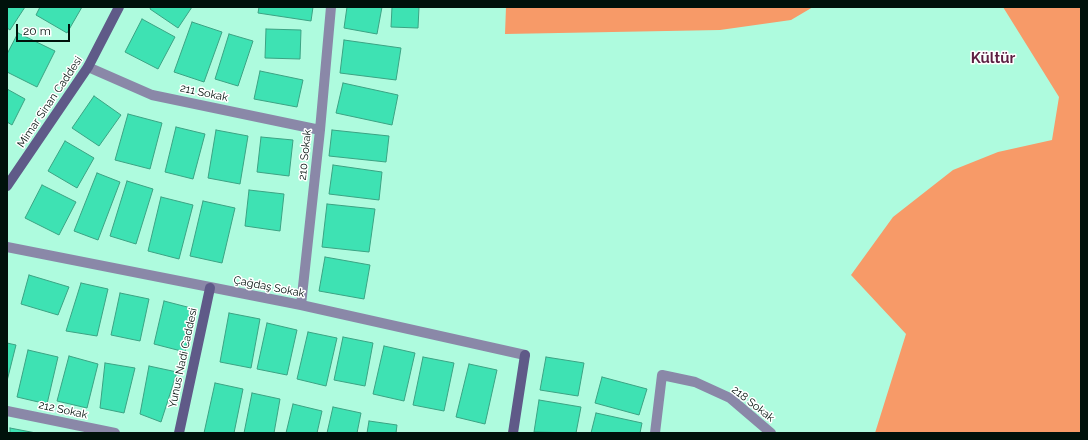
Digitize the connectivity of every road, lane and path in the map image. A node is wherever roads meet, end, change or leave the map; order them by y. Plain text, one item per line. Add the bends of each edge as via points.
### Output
1 (119, 7) edge
2 (332, 7) edge
3 (88, 67) junction
4 (320, 130) junction
5 (7, 186) edge
6 (7, 247) edge
7 (210, 288) junction
8 (301, 305) junction
9 (7, 411) edge
10 (115, 433) edge
11 (179, 433) edge
12 (513, 433) edge
13 (655, 433) edge
14 (771, 433) edge

1 - 3 street, Mimar Sinan Caddesi
2 - 4 street, 210 Sokak
3 - 4 street, 211 Sokak via 152,95
3 - 5 street, Mimar Sinan Caddesi
4 - 8 street, 210 Sokak
6 - 7 street, Çağdaş Sokak
7 - 8 street, Çağdaş Sokak
7 - 11 street, Yunus Nadi Caddesi
8 - 12 street, Çağdaş Sokak via 525,355
9 - 10 street, 212 Sokak
13 - 14 street, 218 Sokak via 662,375 695,382 730,398

